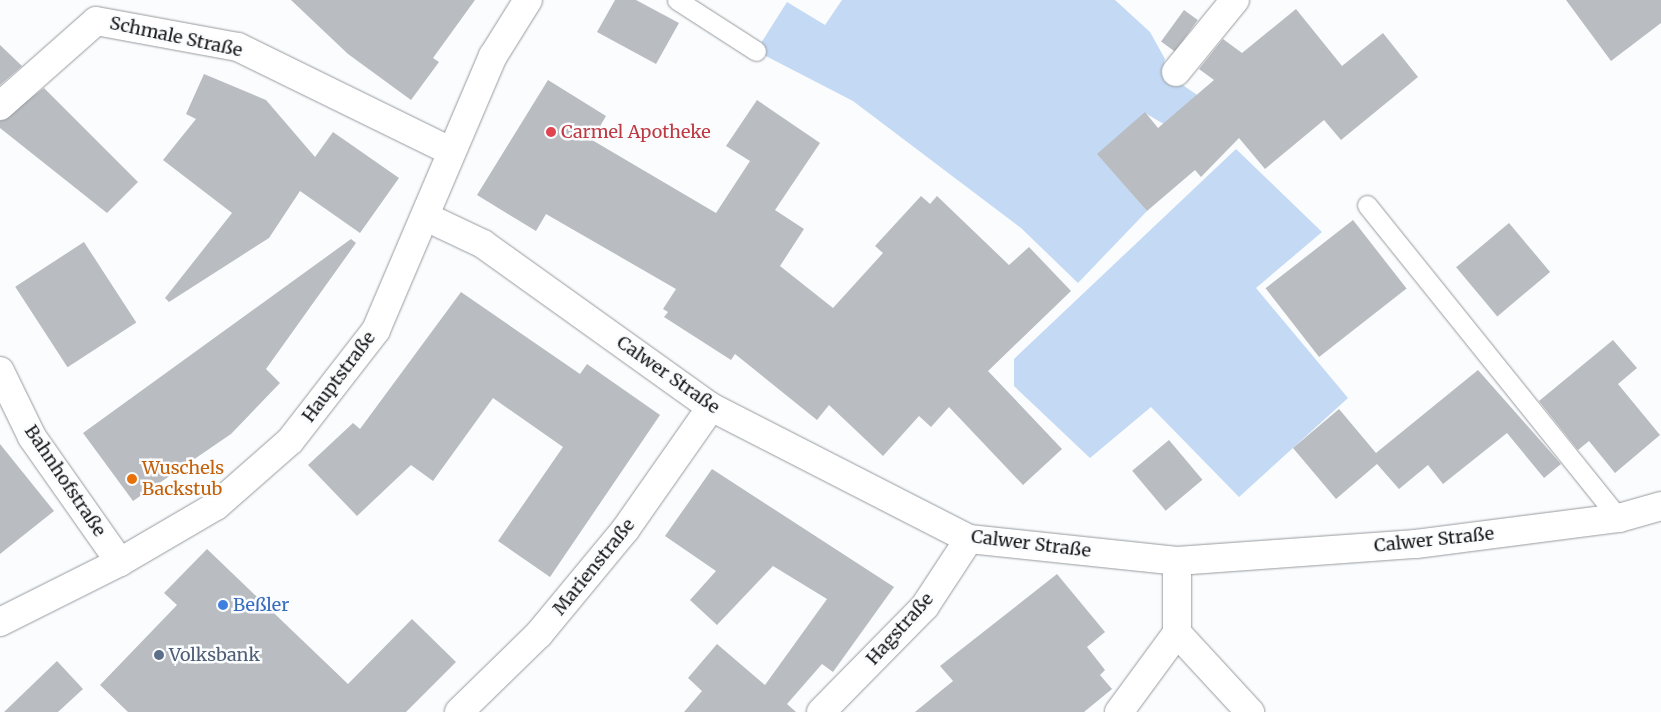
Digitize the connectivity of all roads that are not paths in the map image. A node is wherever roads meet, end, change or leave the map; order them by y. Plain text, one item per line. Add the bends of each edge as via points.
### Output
1 (528, 0) edge
2 (677, 0) edge
3 (1235, 0) edge
4 (97, 10) edge
5 (756, 52) dead end
6 (1176, 72) dead end
7 (0, 106) edge
8 (450, 151) junction
9 (1367, 205) dead end
10 (426, 216) junction
11 (0, 371) edge
12 (711, 407) junction
13 (1661, 506) edge
14 (1619, 518) junction
15 (969, 539) junction
16 (1177, 561) junction
17 (120, 562) junction
18 (0, 622) edge
19 (1177, 633) junction
20 (459, 712) edge
21 (821, 712) edge
22 (1119, 712) edge
23 (1250, 712) edge

1 - 8 street, Hauptstraße via 493,56
2 - 5 lane
3 - 6 street
4 - 7 street, Schmale Straße
4 - 8 street, Schmale Straße via 238,47
8 - 10 street, Hauptstraße
9 - 14 lane
10 - 12 street, Calwer Straße via 483,244
10 - 17 street, Hauptstraße via 376,330 290,441 216,506
11 - 17 street, Bahnhofstraße via 32,437
12 - 15 street, Calwer Straße
12 - 20 street, Marienstraße via 619,538 539,634
13 - 14 street, Calwer Straße
14 - 16 street, Calwer Straße via 1416,544
15 - 16 street, Calwer Straße
15 - 21 street, Hagstraße via 925,606
16 - 19 street
17 - 18 street, Hauptstraße
19 - 22 street
19 - 23 street

